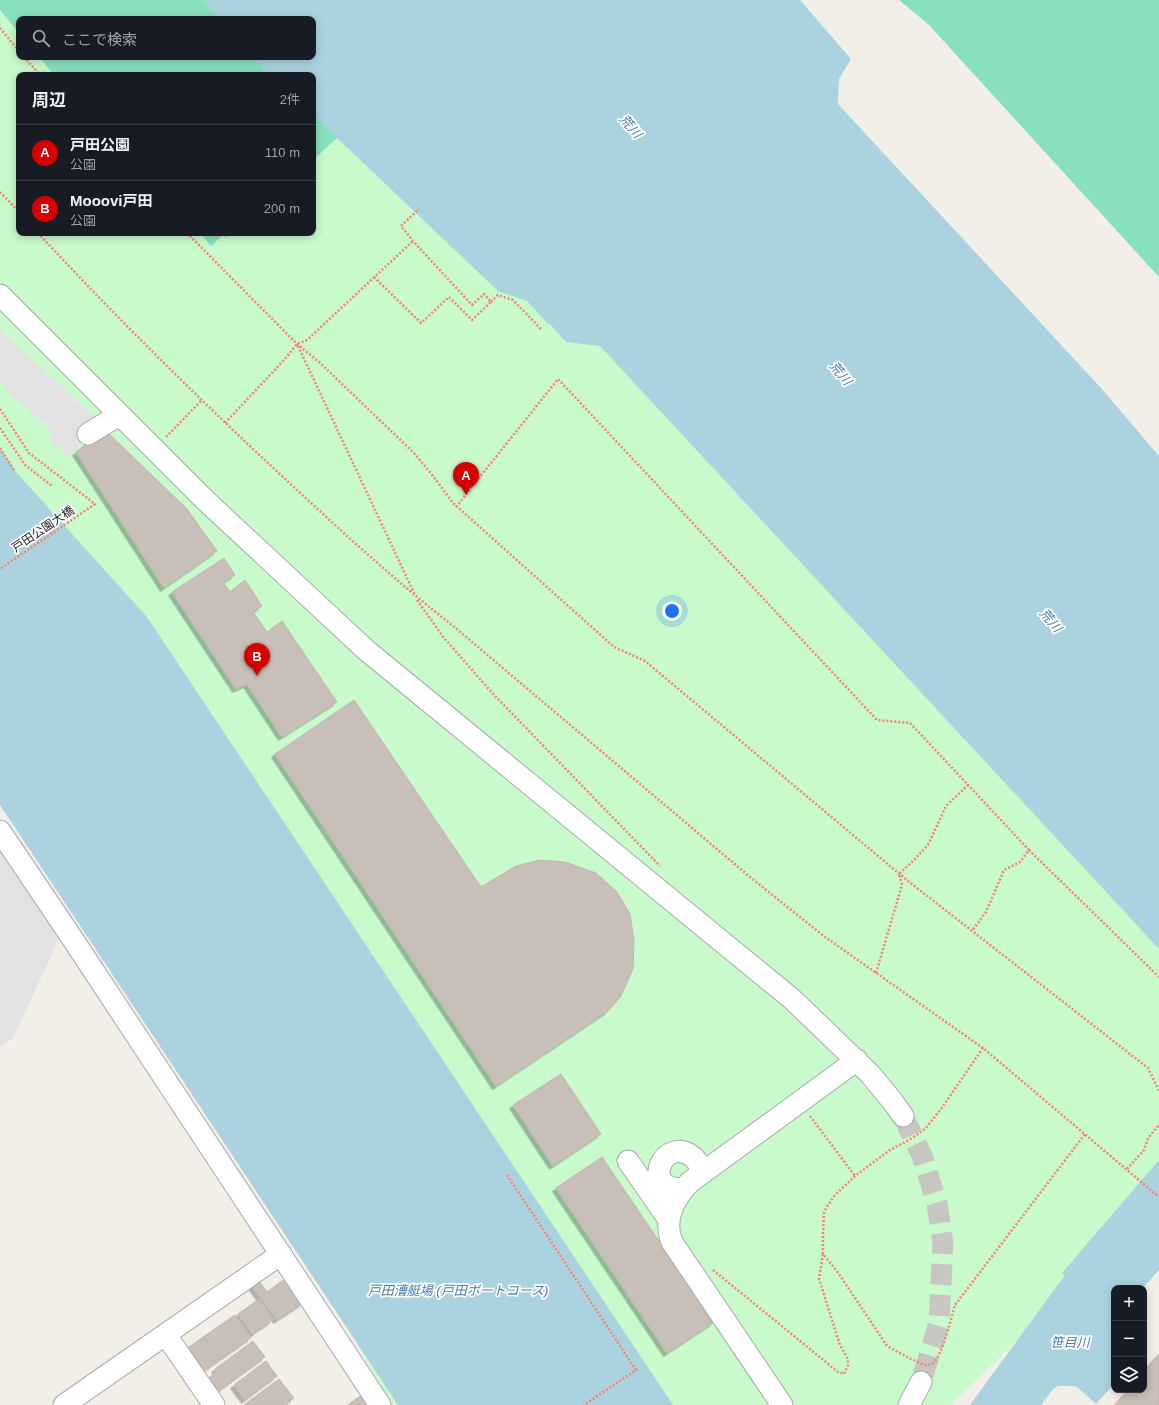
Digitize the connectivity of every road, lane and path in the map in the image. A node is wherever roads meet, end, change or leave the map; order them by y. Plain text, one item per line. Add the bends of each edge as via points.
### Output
1 (0, 28) edge
2 (16, 47) edge
3 (27, 60) edge
4 (37, 72) edge
5 (0, 192) edge
6 (16, 209) edge
7 (419, 209) dead end
8 (41, 236) edge
9 (190, 236) edge
10 (413, 241) junction
11 (374, 277) junction
12 (0, 294) edge
13 (491, 302) junction
14 (541, 329) dead end
15 (297, 344) junction
16 (202, 400) junction
17 (0, 409) edge
18 (119, 414) junction
19 (225, 422) junction
20 (0, 428) edge
21 (88, 434) dead end
22 (160, 435) dead end
23 (0, 448) edge
24 (14, 470) dead end
25 (52, 486) dead end
26 (456, 507) junction
27 (0, 569) edge
28 (416, 597) junction
29 (968, 785) junction
30 (0, 831) edge
31 (1029, 850) junction
32 (665, 872) dead end
33 (899, 874) junction
34 (972, 931) junction
35 (876, 973) junction
36 (1159, 977) edge
37 (983, 1048) junction
38 (857, 1060) junction
39 (1159, 1091) edge
40 (809, 1115) dead end
41 (903, 1116) tunnel mouth
42 (1159, 1125) edge
43 (1084, 1134) junction
44 (628, 1161) dead end
45 (1127, 1169) junction
46 (704, 1172) junction
47 (507, 1175) dead end
48 (855, 1176) junction
49 (682, 1189) junction
50 (1159, 1196) edge
51 (669, 1220) junction
52 (281, 1254) junction
53 (823, 1254) junction
54 (694, 1274) junction
55 (166, 1335) junction
56 (921, 1382) tunnel mouth
57 (64, 1405) edge
58 (214, 1405) edge
59 (380, 1405) edge
60 (584, 1405) edge
61 (782, 1405) edge
62 (909, 1405) edge

1 - 2 path
3 - 4 path
5 - 6 path
7 - 10 path via 401,226
8 - 16 path
9 - 15 path
10 - 11 path
10 - 13 path via 472,305 484,294
11 - 13 path via 421,323 449,298 472,320
11 - 15 path via 307,340
12 - 18 street
13 - 14 path via 498,296 513,300
15 - 19 path
15 - 26 path via 415,454
15 - 28 path
16 - 19 path
16 - 22 path via 165,439
17 - 27 path, 戸田公園大橋 via 29,453 95,504
18 - 21 street
18 - 38 street via 205,500 366,650 792,999
19 - 28 path
20 - 25 path via 25,465
23 - 24 path
26 - 29 path via 558,379 877,720 910,723
26 - 33 path via 614,646 645,662
28 - 32 path via 444,638 495,696
28 - 35 path via 750,877 825,937
29 - 31 path
29 - 33 path via 946,806 928,845
30 - 52 street
31 - 34 path via 1020,862 1004,870 986,912
31 - 36 path
33 - 34 path
33 - 35 path via 902,885
34 - 39 path via 1148,1068
35 - 37 path
37 - 43 path
37 - 48 path via 924,1129
38 - 41 street via 882,1087
38 - 46 street
40 - 48 path
42 - 45 path via 1148,1138 1144,1150
43 - 45 path
43 - 53 path via 955,1305 945,1339 935,1361 930,1365 924,1365 887,1346
44 - 51 street
45 - 50 path
46 - 49 street
46 - 49 street via 694,1158 682,1152 670,1154 663,1159 658,1170 661,1181 671,1188
47 - 60 path via 636,1370
48 - 53 path via 835,1195 826,1208 823,1220
49 - 51 street
51 - 54 street via 669,1235 672,1242
52 - 55 street
52 - 59 street
53 - 54 path via 819,1279 840,1344 848,1359 844,1374 838,1372 713,1270 704,1269
54 - 61 street
55 - 57 street
55 - 58 street
56 - 62 street

